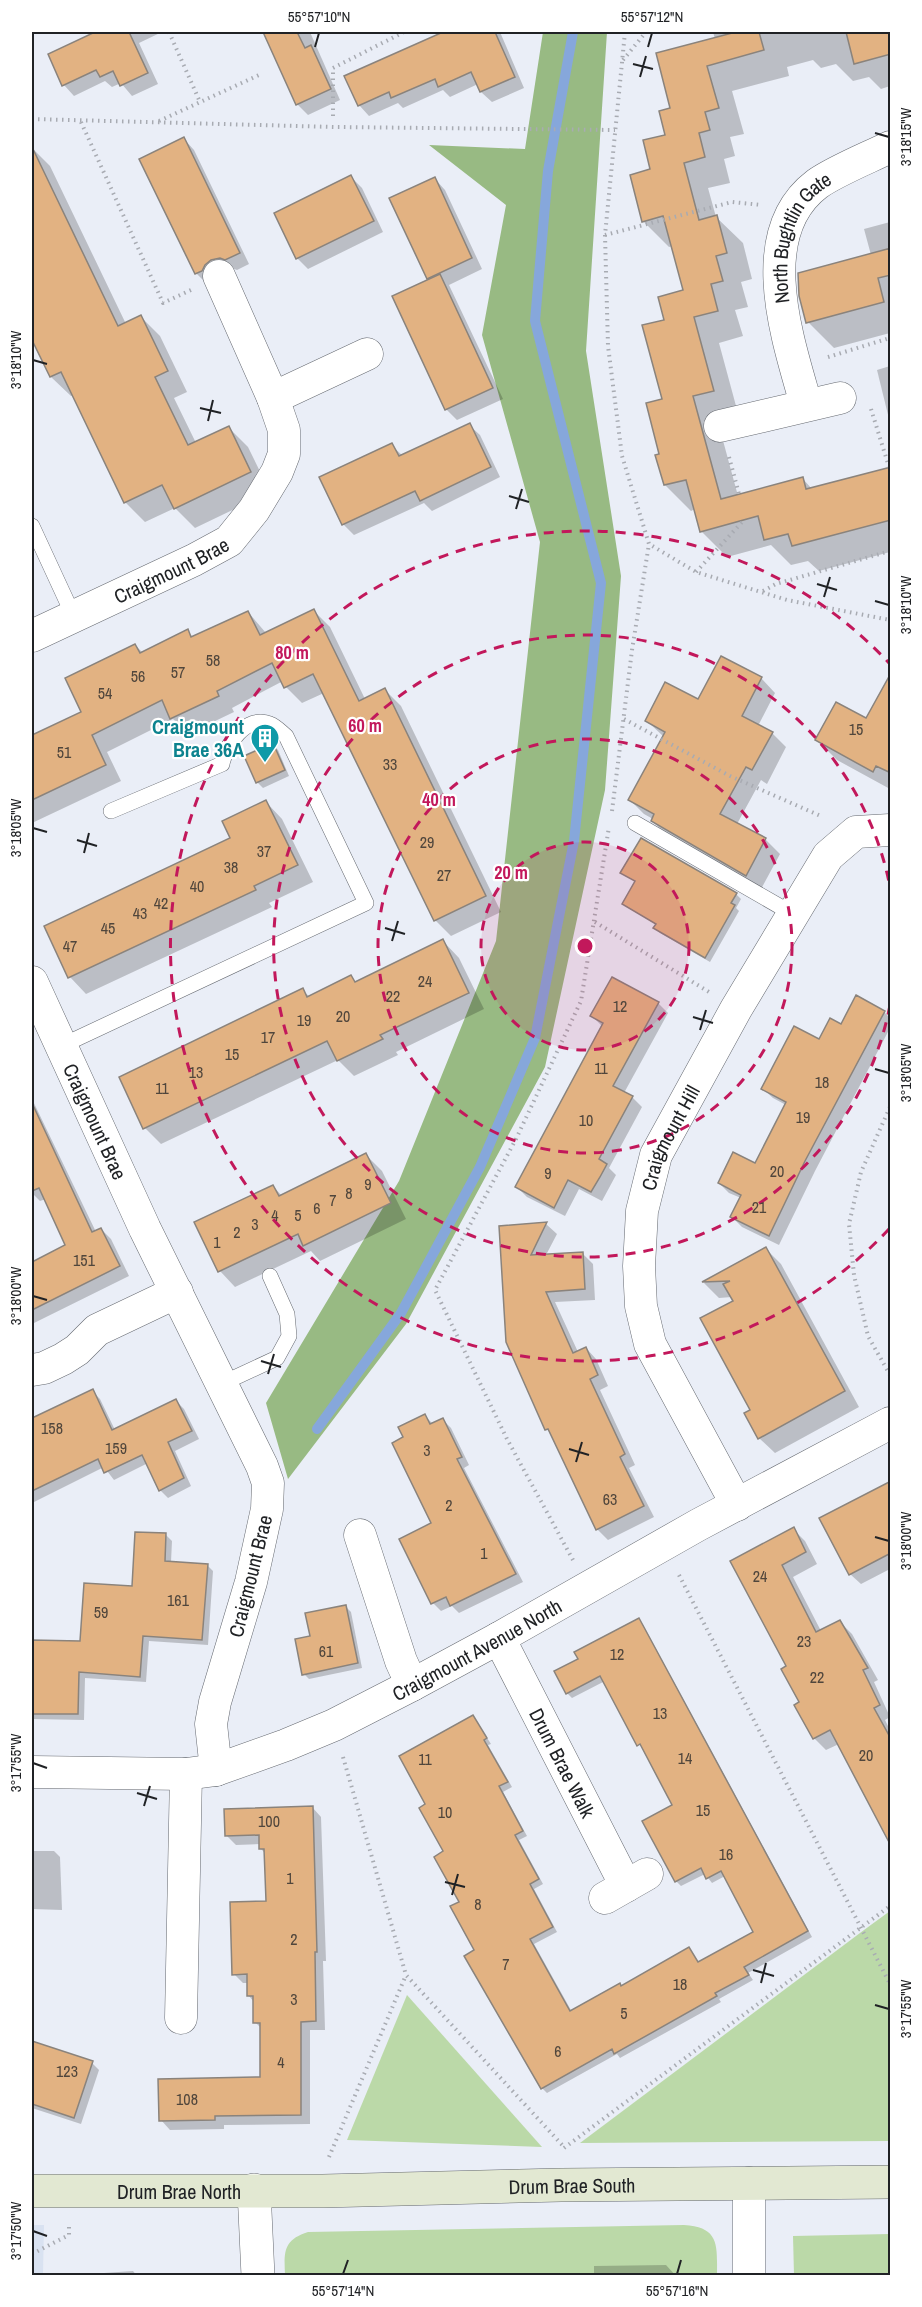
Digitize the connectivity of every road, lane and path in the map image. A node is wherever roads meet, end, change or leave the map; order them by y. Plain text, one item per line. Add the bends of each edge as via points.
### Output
1 (169, 32) edge
2 (404, 32) edge
3 (626, 32) edge
4 (646, 32) edge
5 (622, 60) junction
6 (260, 75) dead end
7 (200, 102) junction
8 (333, 116) dead end
9 (32, 119) edge
10 (157, 121) junction
11 (81, 122) junction
12 (615, 130) junction
13 (891, 147) edge
14 (796, 207) junction
15 (605, 235) junction
16 (219, 276) joint
17 (891, 338) edge
18 (367, 354) dead end
19 (795, 366) junction
20 (273, 398) junction
21 (840, 398) joint
22 (806, 404) junction
23 (720, 426) dead end
24 (889, 467) dead end
25 (744, 520) dead end
26 (32, 526) edge
27 (649, 544) junction
28 (891, 551) edge
29 (696, 572) junction
30 (762, 592) junction
31 (74, 617) junction
32 (891, 620) edge
33 (32, 636) edge
34 (624, 718) junction
35 (111, 812) dead end
36 (635, 823) dead end
37 (891, 830) edge
38 (856, 832) junction
39 (793, 914) junction
40 (595, 922) junction
41 (32, 982) edge
42 (736, 1009) junction
43 (62, 1046) junction
44 (891, 1107) edge
45 (270, 1276) dead end
46 (177, 1292) junction
47 (32, 1370) edge
48 (891, 1375) edge
49 (221, 1384) junction
50 (891, 1423) edge
51 (737, 1504) junction
52 (663, 1545) junction
53 (358, 1553) dead end
54 (587, 1587) junction
55 (499, 1638) junction
56 (412, 1685) junction
57 (334, 1725) junction
58 (216, 1770) junction
59 (32, 1772) edge
60 (186, 1774) junction
61 (626, 1886) dead end
62 (891, 1906) edge
63 (861, 1928) junction
64 (406, 1976) junction
65 (891, 1984) edge
66 (181, 2018) dead end
67 (564, 2147) junction
68 (749, 2182) junction
69 (891, 2182) edge
70 (561, 2185) junction
71 (254, 2190) junction
72 (32, 2191) edge
73 (69, 2191) junction
74 (323, 2191) junction
75 (32, 2254) edge
76 (258, 2276) edge
77 (749, 2276) edge

1 - 7 path
2 - 8 path via 333,68
3 - 5 path
4 - 5 path
5 - 12 path
6 - 7 path
7 - 10 path
9 - 11 path
10 - 11 path
10 - 12 path
11 - 16 path via 163,303
12 - 15 path
13 - 14 street, North Bughtlin Gate via 817,185
14 - 15 path via 732,202
14 - 19 street, North Bughtlin Gate via 783,235 779,258 780,293
15 - 27 path via 608,346 622,456
16 - 20 street, Craigmount Brae
17 - 19 path
18 - 20 street
19 - 22 street, North Bughtlin Gate
20 - 31 street, Craigmount Brae via 284,430 284,454 254,510 229,541
21 - 22 street
21 - 24 path via 872,410
22 - 23 street
25 - 29 path
26 - 31 lane
27 - 29 path
27 - 34 path
28 - 30 path via 776,584
29 - 30 path
30 - 32 path
31 - 33 street, Craigmount Brae
34 - 38 path via 730,776
34 - 40 path
35 - 43 lane via 222,764 226,748 239,731 254,723 270,724 286,736 366,903
36 - 39 lane
37 - 38 street
38 - 39 street, Craigmount Hill via 828,856
39 - 42 street, Craigmount Hill
40 - 42 path
40 - 54 path via 581,1001 516,1138 435,1290 507,1439
41 - 43 street, Craigmount Brae
42 - 51 street, Craigmount Hill via 656,1155 642,1210 639,1266 641,1306 650,1344
43 - 46 street, Craigmount Brae
44 - 48 path via 861,1172 849,1224 854,1275 868,1336
45 - 49 lane via 287,1314 289,1336 277,1358
46 - 47 street via 97,1330 63,1359
46 - 49 street, Craigmount Brae
49 - 58 street, Craigmount Brae via 268,1483 267,1509 251,1582 211,1724
50 - 51 street, Craigmount Avenue North
51 - 52 street, Craigmount Avenue North
52 - 54 street, Craigmount Avenue North
52 - 63 path
53 - 56 street
54 - 55 street, Craigmount Avenue North
55 - 56 street, Craigmount Avenue North
55 - 61 street, Drum Brae Walk
56 - 57 street, Craigmount Avenue North
57 - 58 street, Craigmount Avenue North
57 - 64 path
58 - 60 street, Craigmount Avenue North
59 - 60 street, Craigmount Avenue North
60 - 66 street
62 - 63 path
63 - 65 path
63 - 67 path
64 - 67 path
64 - 74 path via 330,2155
67 - 70 path
68 - 69 main road, Drum Brae South
68 - 70 main road, Drum Brae South
68 - 77 street
70 - 74 main road, Drum Brae South
71 - 73 main road, Drum Brae North
71 - 74 main road, Drum Brae South
71 - 76 street
72 - 73 main road
73 - 75 path via 69,2235

